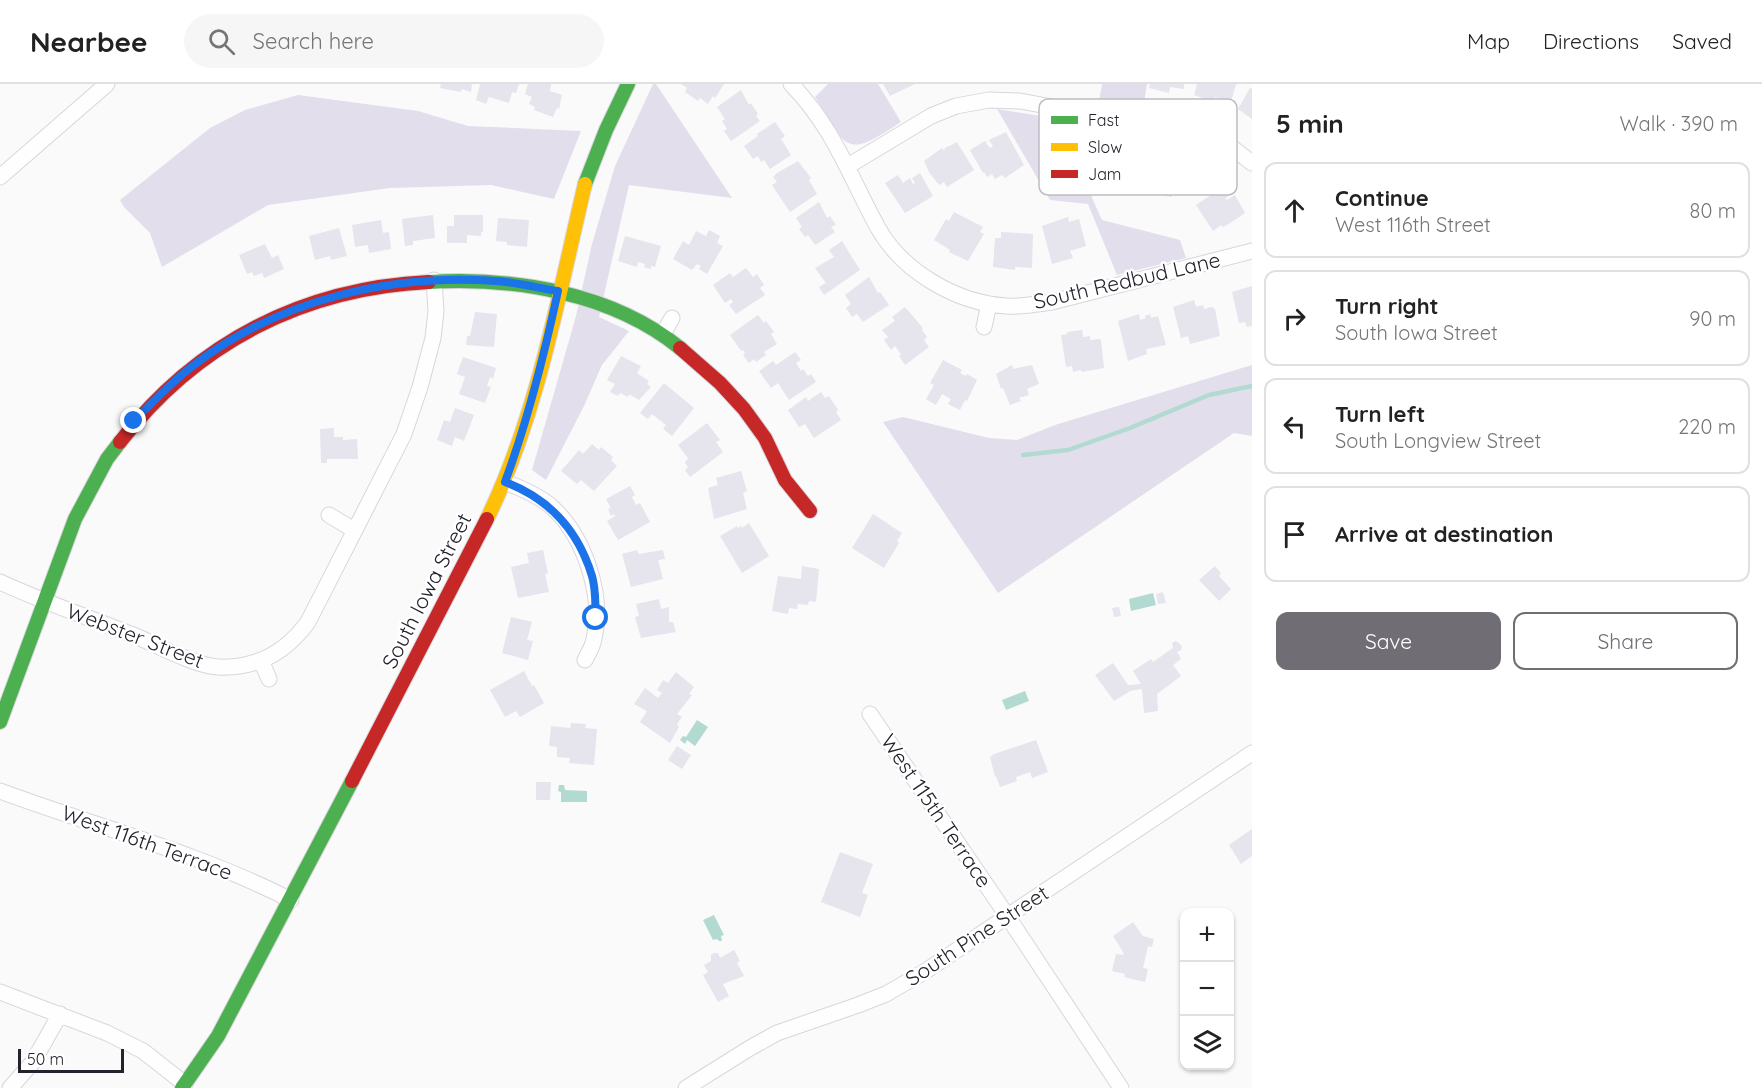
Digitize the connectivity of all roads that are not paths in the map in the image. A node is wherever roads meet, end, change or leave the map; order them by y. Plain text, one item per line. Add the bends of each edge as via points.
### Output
1 (107, 84) edge
2 (628, 84) edge
3 (791, 84) edge
4 (1039, 105) edge
5 (1237, 151) edge
6 (1252, 163) edge
7 (848, 166) junction
8 (0, 177) edge
9 (1252, 251) edge
10 (434, 280) junction
11 (558, 291) junction
12 (989, 304) junction
13 (672, 318) dead end
14 (984, 327) dead end
15 (663, 334) junction
16 (505, 482) junction
17 (810, 511) dead end
18 (329, 515) dead end
19 (354, 530) junction
20 (0, 582) edge
21 (44, 601) junction
22 (261, 660) junction
23 (585, 660) dead end
24 (268, 679) dead end
25 (870, 714) dead end
26 (0, 722) edge
27 (1252, 753) edge
28 (0, 791) edge
29 (291, 900) junction
30 (1008, 917) junction
31 (0, 992) edge
32 (60, 1014) junction
33 (184, 1086) edge
34 (10, 1088) edge
35 (686, 1088) edge
36 (1121, 1088) edge

1 - 8 street
2 - 11 street, South Iowa Street via 586,182
3 - 7 street, South Redbud Lane via 808,101
4 - 7 street via 989,100 956,106 931,116
5 - 6 street
7 - 12 street, South Redbud Lane via 879,230 901,258 928,279
9 - 12 street, South Redbud Lane via 1052,302
10 - 11 street via 497,281
10 - 19 street, Webster Street via 433,338 420,387 404,434
10 - 21 street via 344,294 304,305 268,319 193,365 134,421 115,447 78,512
11 - 15 street via 614,310
11 - 16 street, South Iowa Street via 535,390
12 - 14 street
13 - 15 street
15 - 17 street via 739,402 766,440 786,481
16 - 23 street via 552,508 577,538 593,578 596,618 594,640
16 - 29 street, South Iowa Street
18 - 19 street
19 - 22 street, Webster Street via 298,637
20 - 21 street, Webster Street
21 - 22 street, Webster Street via 216,667 243,666
21 - 26 street
22 - 24 street
25 - 30 street, West 115th Terrace
27 - 30 street, South Pine Street
28 - 29 street, West 116th Terrace via 175,851
29 - 33 street, South Iowa Street via 218,1036
30 - 35 street, South Pine Street via 886,994 777,1034
30 - 36 street, West 115th Terrace
31 - 32 street
32 - 33 street via 143,1052
32 - 34 street via 33,1062

